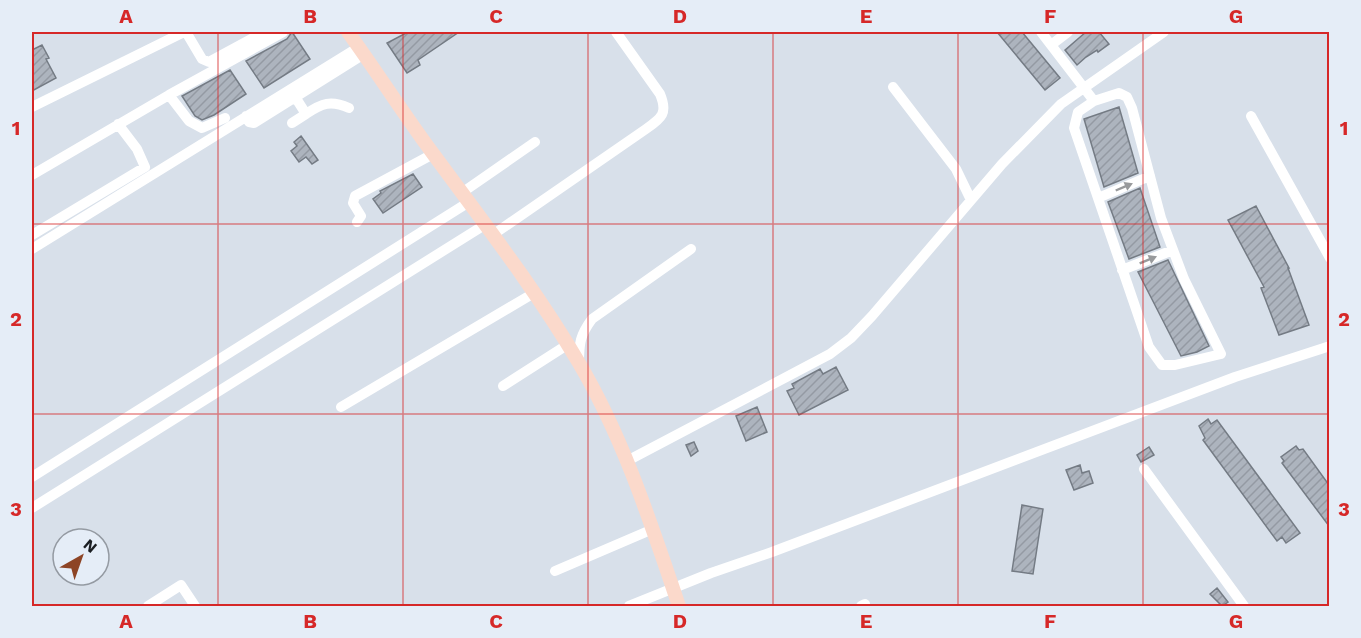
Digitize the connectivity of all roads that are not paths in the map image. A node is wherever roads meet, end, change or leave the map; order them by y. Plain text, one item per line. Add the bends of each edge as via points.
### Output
1 (185, 32) edge
2 (264, 32) edge
3 (283, 32) edge
4 (348, 32) edge
5 (616, 32) edge
6 (1041, 32) edge
7 (1068, 32) edge
8 (1164, 32) edge
9 (1051, 45) junction
10 (362, 51) junction
11 (893, 87) dead end
12 (1084, 87) junction
13 (292, 94) junction
14 (169, 95) junction
15 (1094, 101) junction
16 (32, 107) edge
17 (349, 108) dead end
18 (306, 114) junction
19 (1251, 116) dead end
20 (225, 118) dead end
21 (292, 123) dead end
22 (118, 124) junction
23 (535, 142) dead end
24 (433, 154) junction
25 (32, 175) edge
26 (1150, 176) junction
27 (466, 197) junction
28 (1098, 198) junction
29 (971, 200) junction
30 (357, 222) dead end
31 (490, 229) junction
32 (32, 235) edge
33 (32, 249) edge
34 (691, 249) dead end
35 (1173, 250) junction
36 (1329, 258) edge
37 (1122, 270) junction
38 (534, 293) junction
39 (567, 345) junction
40 (1329, 346) edge
41 (579, 364) junction
42 (502, 386) dead end
43 (341, 407) dead end
44 (627, 461) junction
45 (1144, 469) dead end
46 (32, 477) edge
47 (32, 508) edge
48 (653, 529) junction
49 (555, 571) dead end
50 (673, 588) junction
51 (148, 606) edge
52 (195, 606) edge
53 (629, 606) edge
54 (679, 606) edge
55 (1244, 606) edge

1 - 2 street via 202,59 209,62
1 - 16 street
3 - 14 street
4 - 10 main road
5 - 31 street via 660,94 664,104 662,116 623,146
6 - 9 street
7 - 9 street
8 - 12 street
9 - 12 street
10 - 13 street
10 - 24 main road
11 - 29 street via 956,170
12 - 15 street
12 - 29 street via 1061,104
13 - 18 street
13 - 33 street via 254,123 246,116
14 - 20 street via 189,121 202,128
14 - 22 street
15 - 26 street via 1119,93 1127,98
15 - 28 street via 1078,112 1074,128
17 - 18 street via 330,102
18 - 21 street
19 - 36 street
22 - 25 street
22 - 32 street via 137,148 145,167
23 - 27 street
24 - 27 main road
24 - 30 street via 355,196 353,203 361,216
28 -> 26 street
26 - 35 street
27 - 31 main road
27 - 46 street
28 - 37 street
29 - 44 street via 872,316 837,349
31 - 38 main road
31 - 47 street
34 - 41 street via 592,319 582,332
37 -> 35 street
35 - 37 street via 1221,354 1162,365 1149,347
38 - 39 main road
38 - 43 street
39 - 41 main road
39 - 42 street
40 - 50 street via 1235,377
41 - 44 main road
44 - 48 main road
45 - 55 street
48 - 49 street
48 - 50 main road
50 - 53 street
50 - 54 main road
51 - 52 street via 181,585

